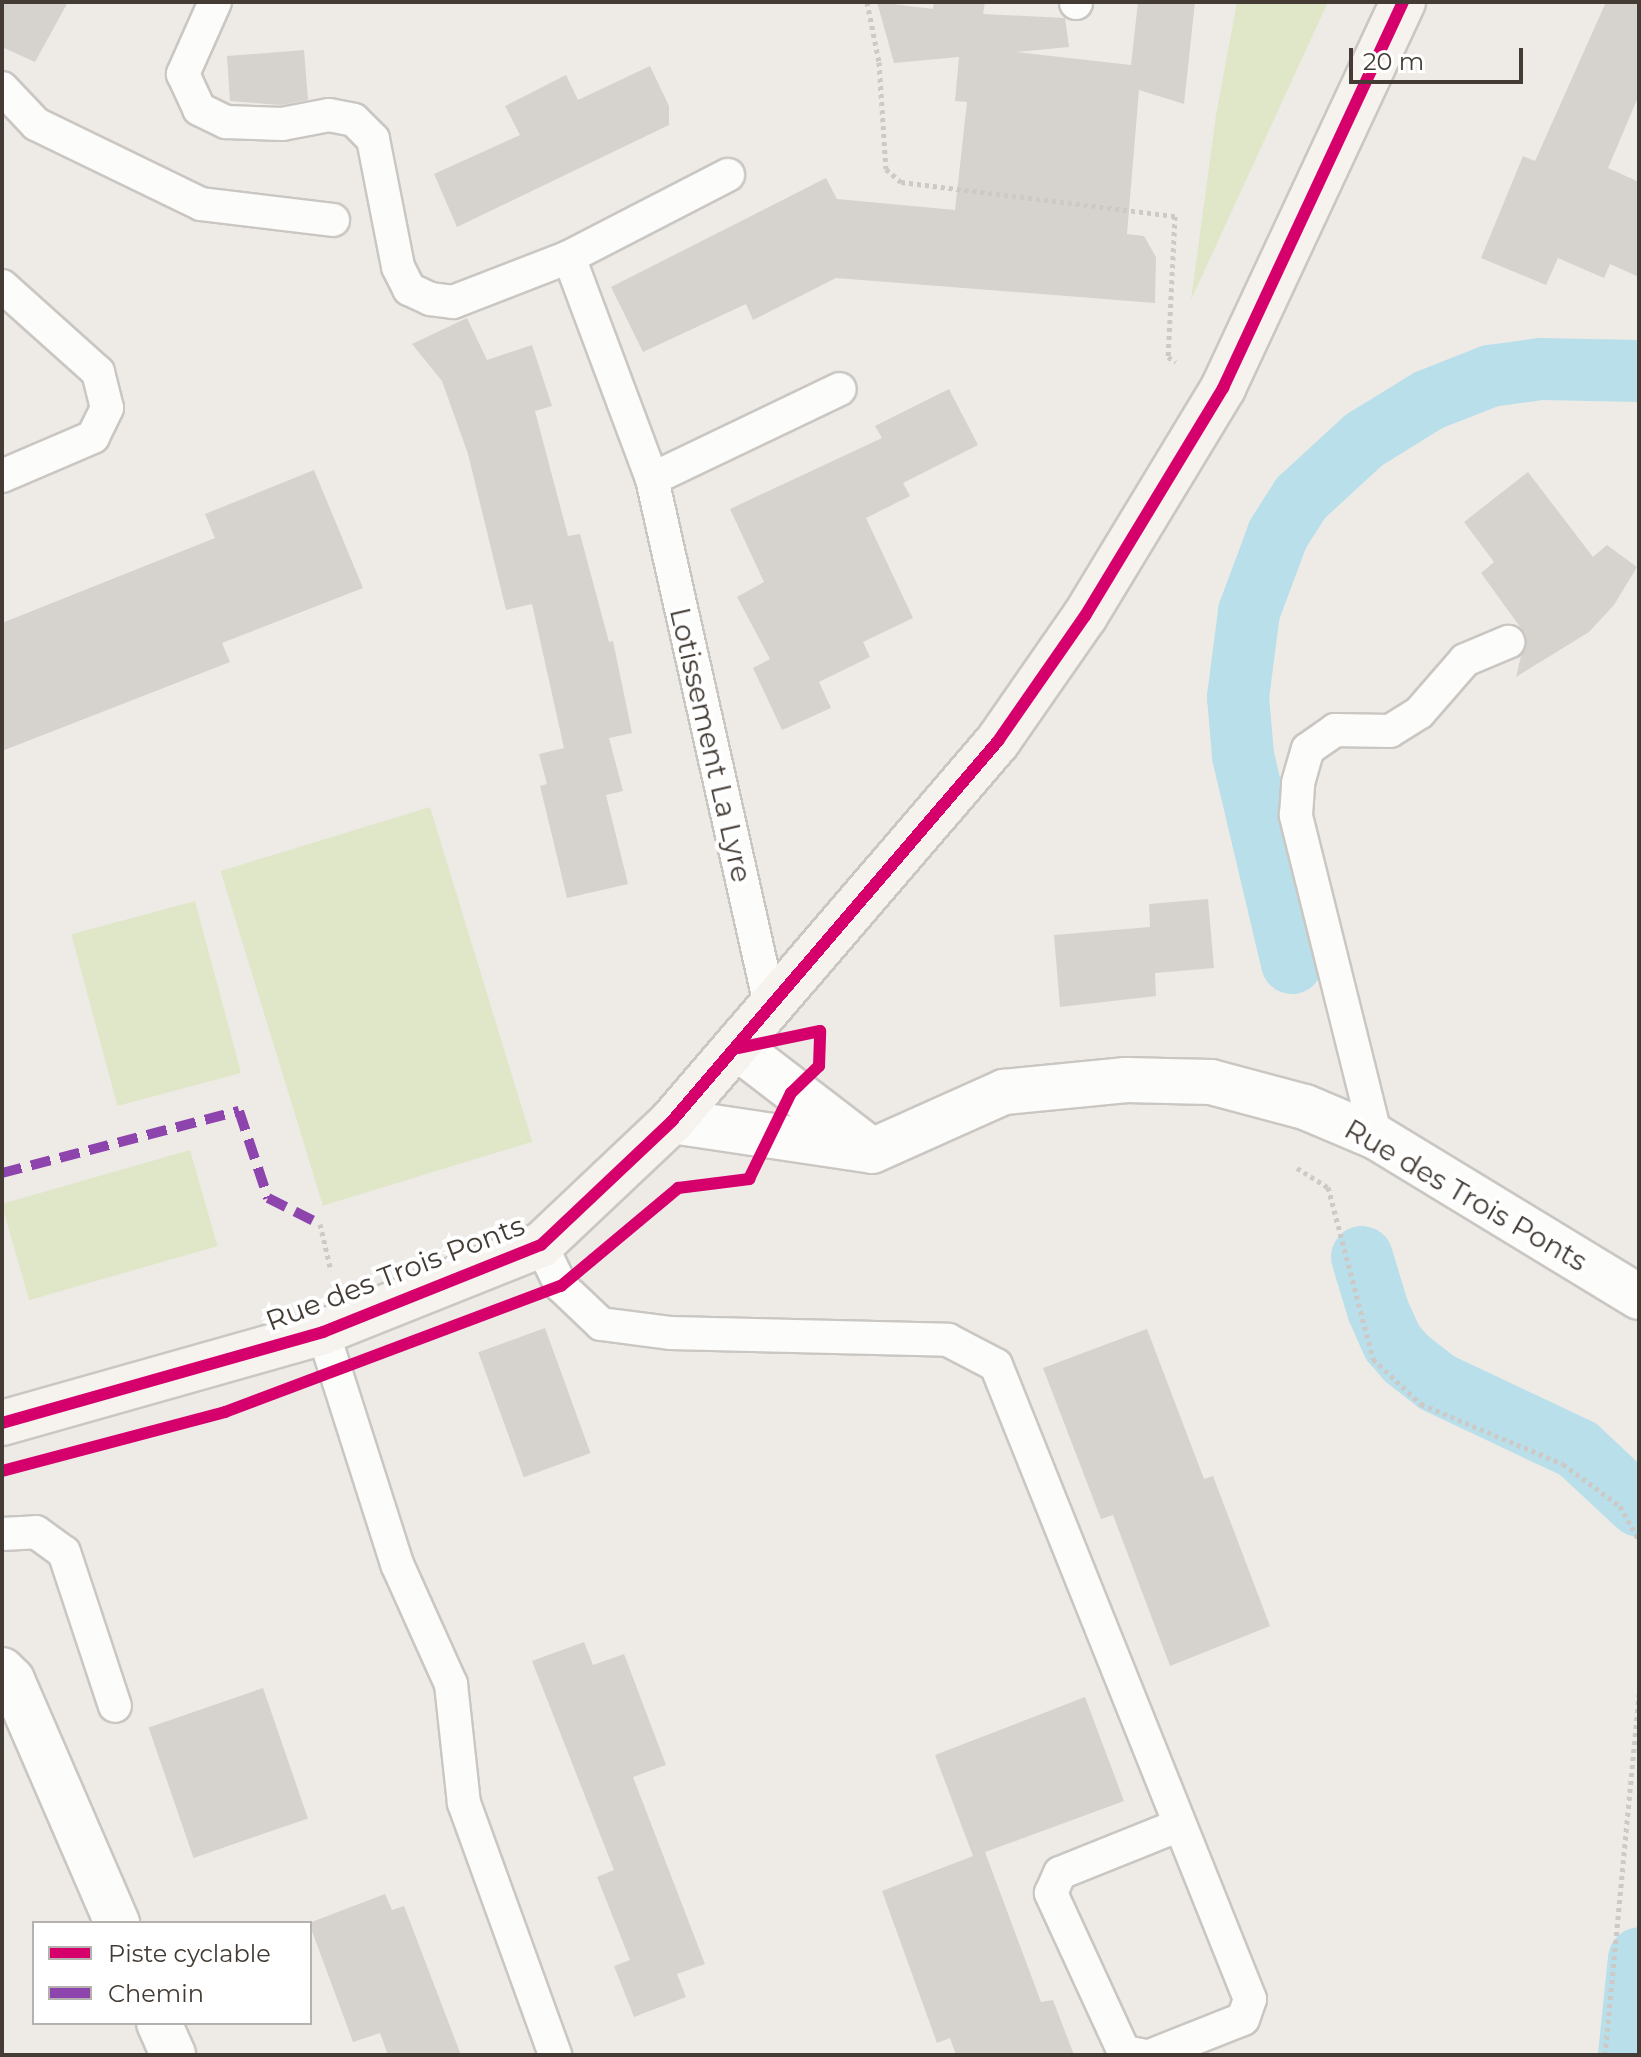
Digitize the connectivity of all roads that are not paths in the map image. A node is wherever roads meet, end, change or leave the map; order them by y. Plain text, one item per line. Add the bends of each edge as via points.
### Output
1 (215, 2) edge
2 (1398, 7) edge
3 (2, 88) edge
4 (728, 175) dead end
5 (333, 220) dead end
6 (569, 257) junction
7 (2, 286) edge
8 (840, 389) dead end
9 (2, 476) edge
10 (652, 479) junction
11 (1508, 642) dead end
12 (771, 1009) junction
13 (738, 1048) junction
14 (672, 1121) junction
15 (1376, 1137) junction
16 (872, 1151) junction
17 (541, 1245) junction
18 (1639, 1297) edge
19 (323, 1332) junction
20 (2, 1423) edge
21 (2, 1534) edge
22 (2, 1670) edge
23 (115, 1706) dead end
24 (1177, 1826) junction
25 (116, 1921) edge
26 (160, 2025) edge
27 (173, 2055) edge
28 (555, 2055) edge
29 (1141, 2055) edge
30 (1152, 2055) edge

1 - 6 lane via 183,74 199,109 226,122 282,124 329,115 354,120 373,139 398,267 409,289 453,302
2 - 12 street, Rue des Trois Ponts via 1223,388 1085,616 998,741
3 - 5 lane via 36,124 201,204
4 - 6 lane
6 - 10 lane, Lotissement La Lyre
7 - 9 lane via 98,372 107,408 93,437
8 - 10 lane
10 - 12 lane, Lotissement La Lyre
11 - 15 lane via 1465,660 1419,713 1390,731 1335,730 1308,749 1298,783 1296,815
12 - 13 street, Rue des Trois Ponts
13 - 14 street, Rue des Trois Ponts
13 - 16 street
14 - 16 street
14 - 17 street, Rue des Trois Ponts
15 - 16 street, Rue des Trois Ponts via 1305,1107 1211,1082 1126,1080 1004,1092
15 - 18 street, Rue des Trois Ponts
17 - 19 street, Rue des Trois Ponts
17 - 24 lane via 561,1286 601,1324 671,1333 948,1340 996,1365
19 - 20 street, Rue des Trois Ponts
19 - 28 lane via 397,1564 451,1684 464,1803
21 - 23 lane via 36,1532 64,1552
22 - 25 street via 12,1680
24 - 29 lane via 1060,1873 1051,1893 1124,2052
24 - 30 lane via 1250,1999 1243,2019
26 - 27 street

